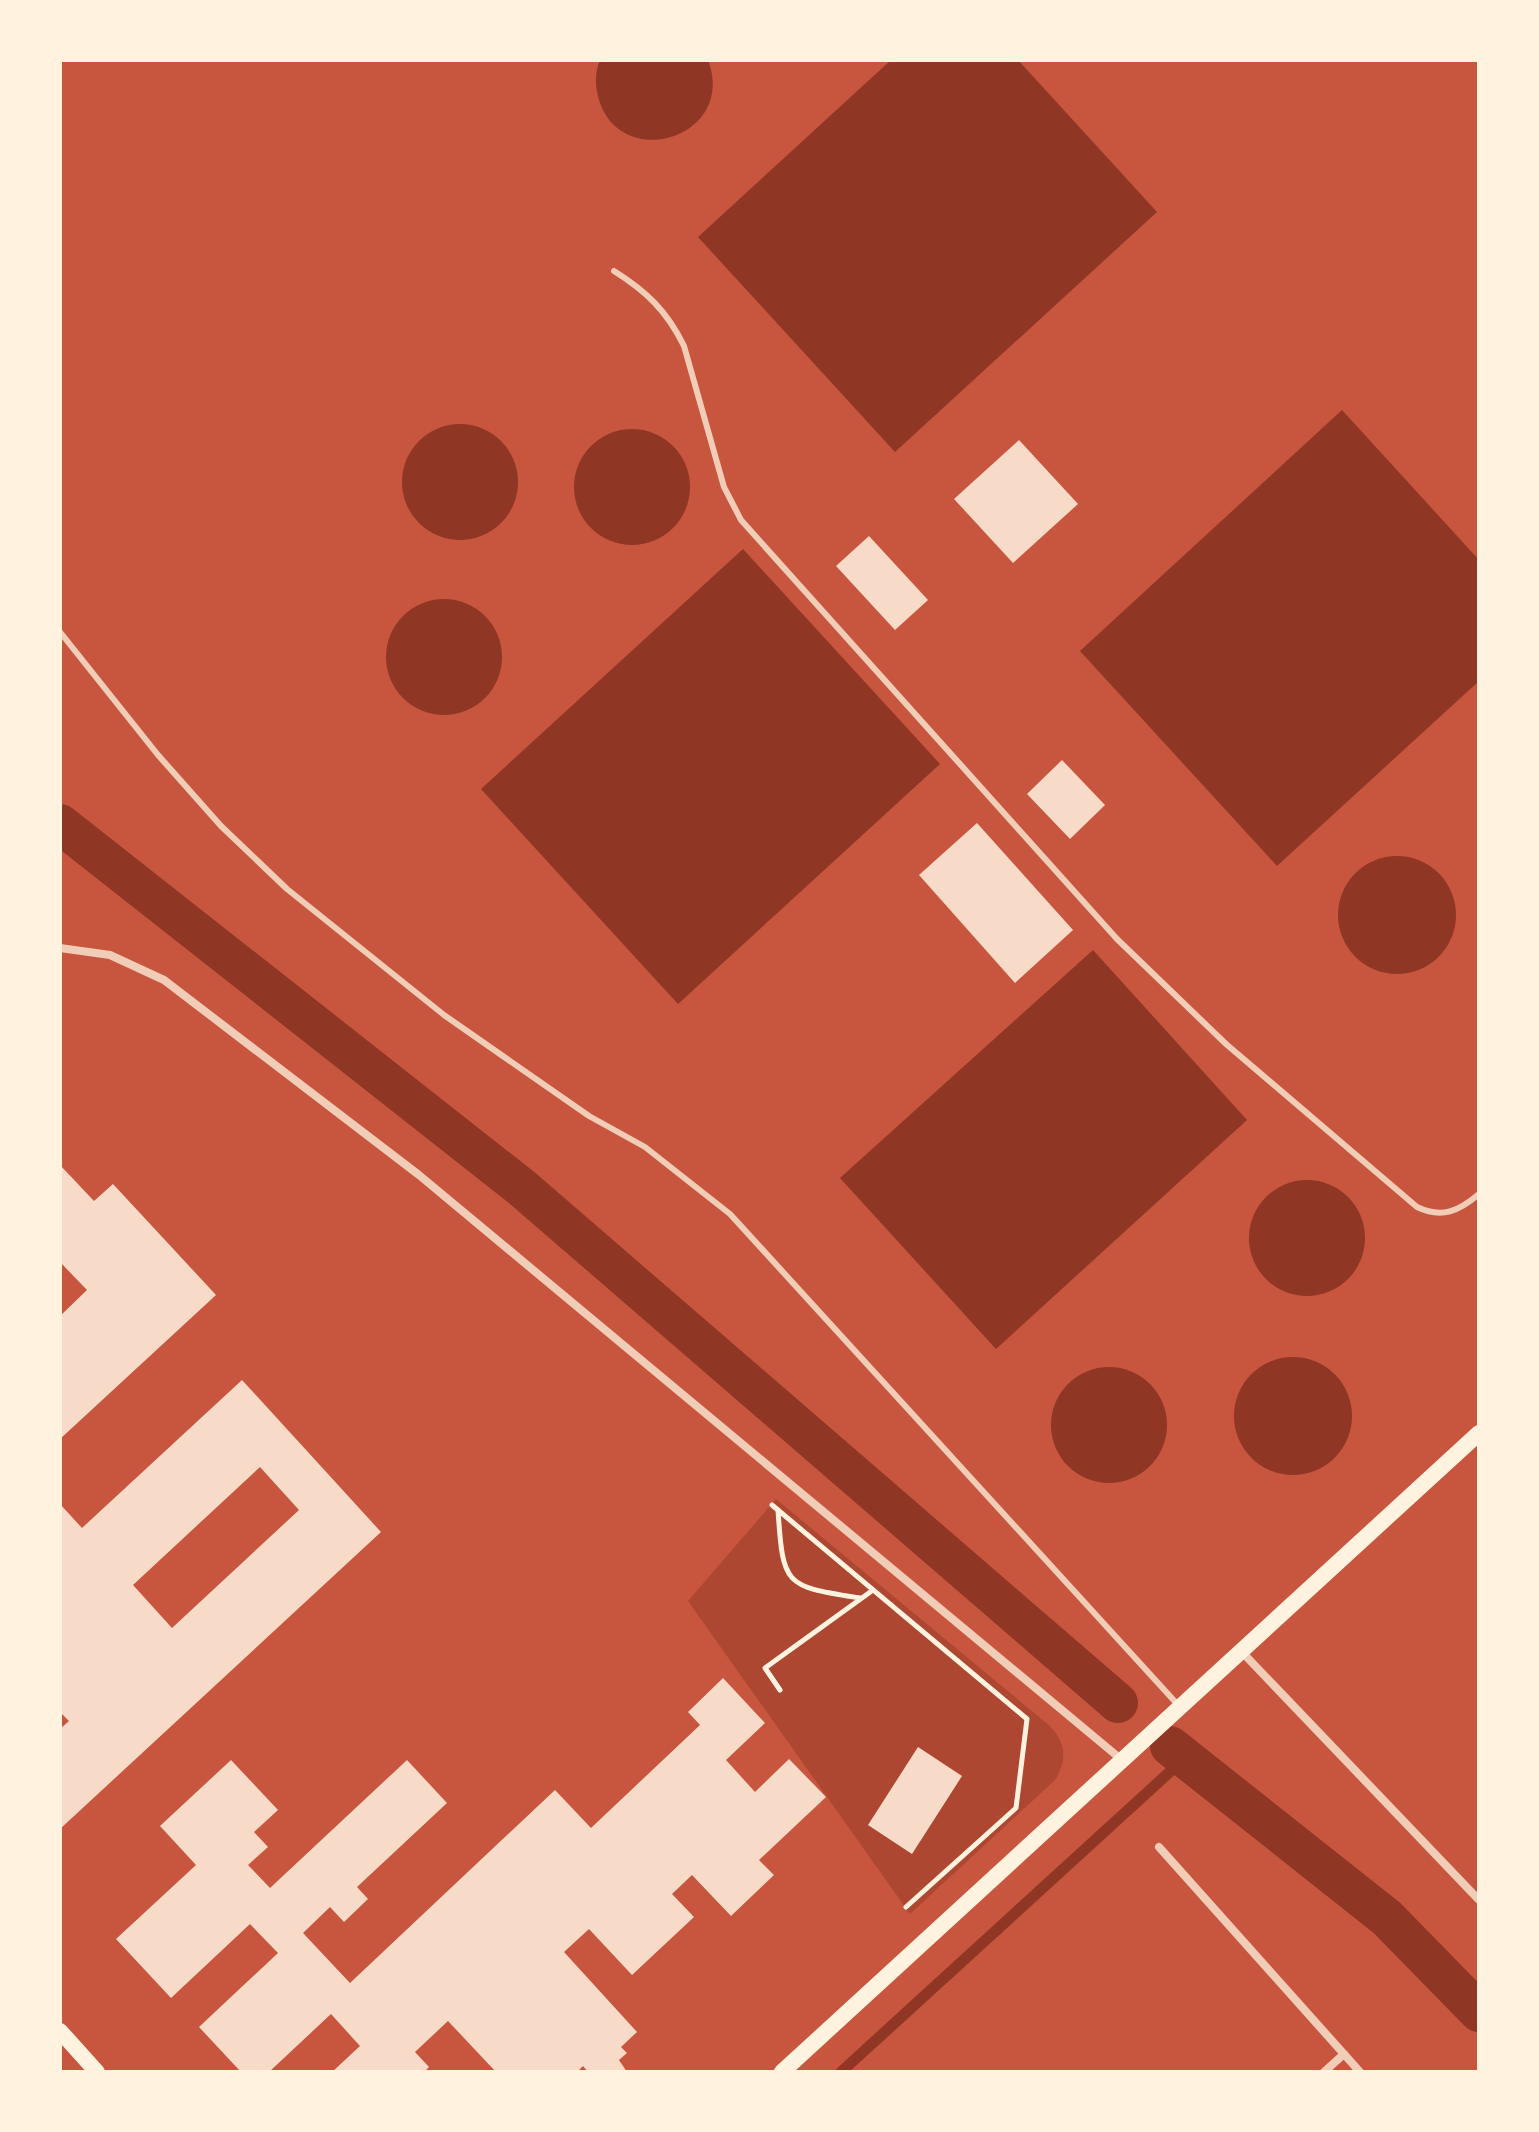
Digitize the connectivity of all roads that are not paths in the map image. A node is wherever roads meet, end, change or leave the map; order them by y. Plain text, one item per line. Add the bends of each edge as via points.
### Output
1 (614, 271) dead end
2 (60, 632) edge
3 (60, 948) edge
4 (1479, 1194) edge
5 (1479, 1433) edge
6 (1241, 1651) junction
7 (1180, 1707) junction
8 (1122, 1760) junction
9 (1159, 1847) dead end
10 (1479, 1900) edge
11 (60, 2031) edge
12 (1344, 2054) junction
13 (97, 2072) edge
14 (782, 2072) edge
15 (1324, 2072) edge
16 (1360, 2072) edge

1 - 4 lane via 644,290 675,327 727,495 741,520 1090,910 1226,1044 1417,1207 1446,1214
2 - 7 lane via 168,767 287,889 444,1015 589,1116 645,1147 730,1214
3 - 8 street via 110,955 164,980 419,1175
5 - 6 main road
6 - 7 main road
6 - 10 street
7 - 8 main road
8 - 14 main road
9 - 12 street
11 - 13 main road
12 - 15 street
12 - 16 street

